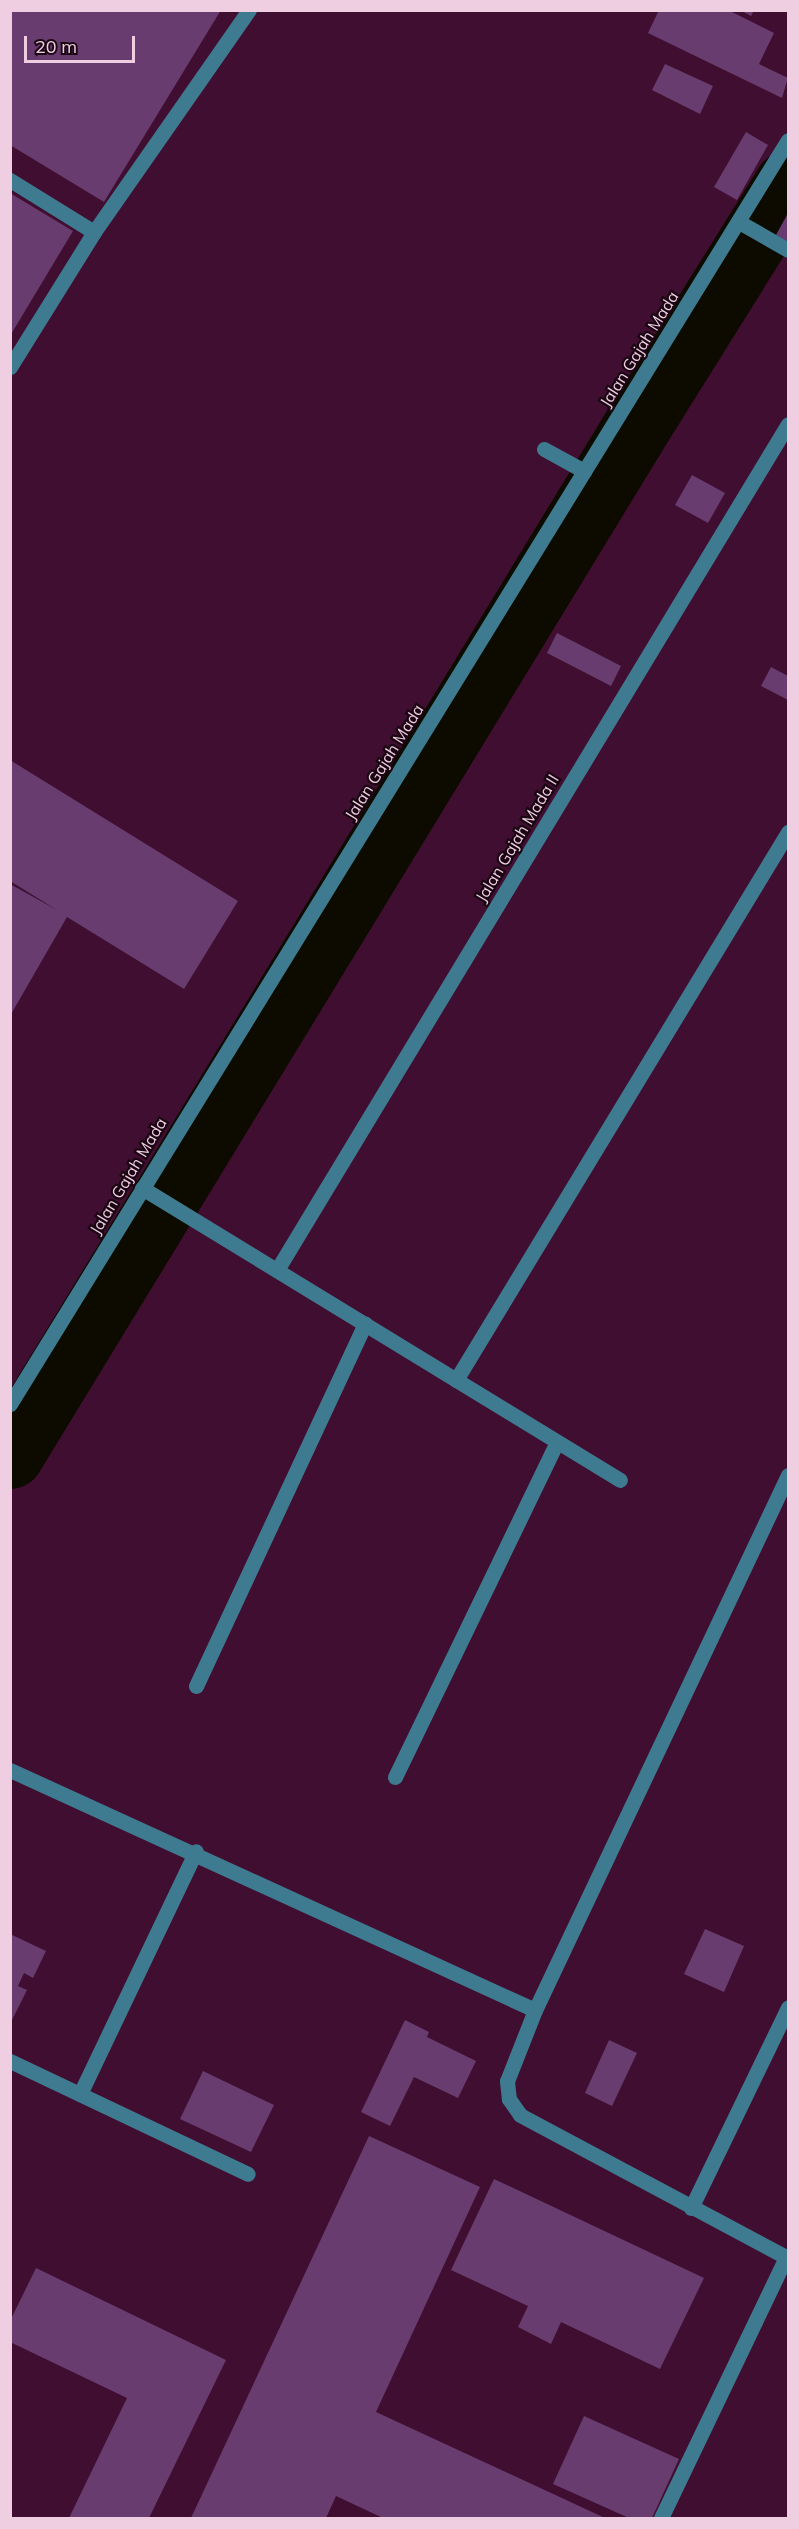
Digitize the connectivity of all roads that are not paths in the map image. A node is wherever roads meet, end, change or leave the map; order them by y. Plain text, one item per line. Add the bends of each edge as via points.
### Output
1 (249, 10) edge
2 (789, 140) edge
3 (10, 180) edge
4 (743, 225) junction
5 (94, 232) junction
6 (789, 250) edge
7 (10, 367) edge
8 (789, 424) edge
9 (544, 449) dead end
10 (584, 471) junction
11 (789, 832) edge
12 (142, 1188) junction
13 (277, 1270) junction
14 (365, 1324) junction
15 (456, 1380) junction
16 (10, 1404) edge
17 (557, 1442) junction
18 (789, 1475) edge
19 (620, 1480) dead end
20 (196, 1686) dead end
21 (10, 1770) edge
22 (395, 1777) dead end
23 (196, 1851) junction
24 (789, 2007) edge
25 (535, 2010) junction
26 (10, 2061) edge
27 (80, 2094) junction
28 (248, 2174) dead end
29 (691, 2208) junction
30 (788, 2257) edge
31 (661, 2518) edge

1 - 5 street
2 - 4 street, Jalan Gajah Mada
3 - 5 street
4 - 6 street
4 - 10 street, Jalan Gajah Mada
5 - 7 street
8 - 13 street, Jalan Gajah Mada II
9 - 10 street
10 - 12 street, Jalan Gajah Mada
11 - 15 street
12 - 13 street
12 - 16 street, Jalan Gajah Mada
13 - 14 street
14 - 15 street
14 - 20 street
15 - 17 street
17 - 19 street
17 - 22 street
18 - 25 street
21 - 23 street
23 - 25 street
23 - 27 street
24 - 29 street
25 - 29 street via 507,2081 509,2099 520,2115
26 - 27 street
27 - 28 street
29 - 30 street
30 - 31 street

